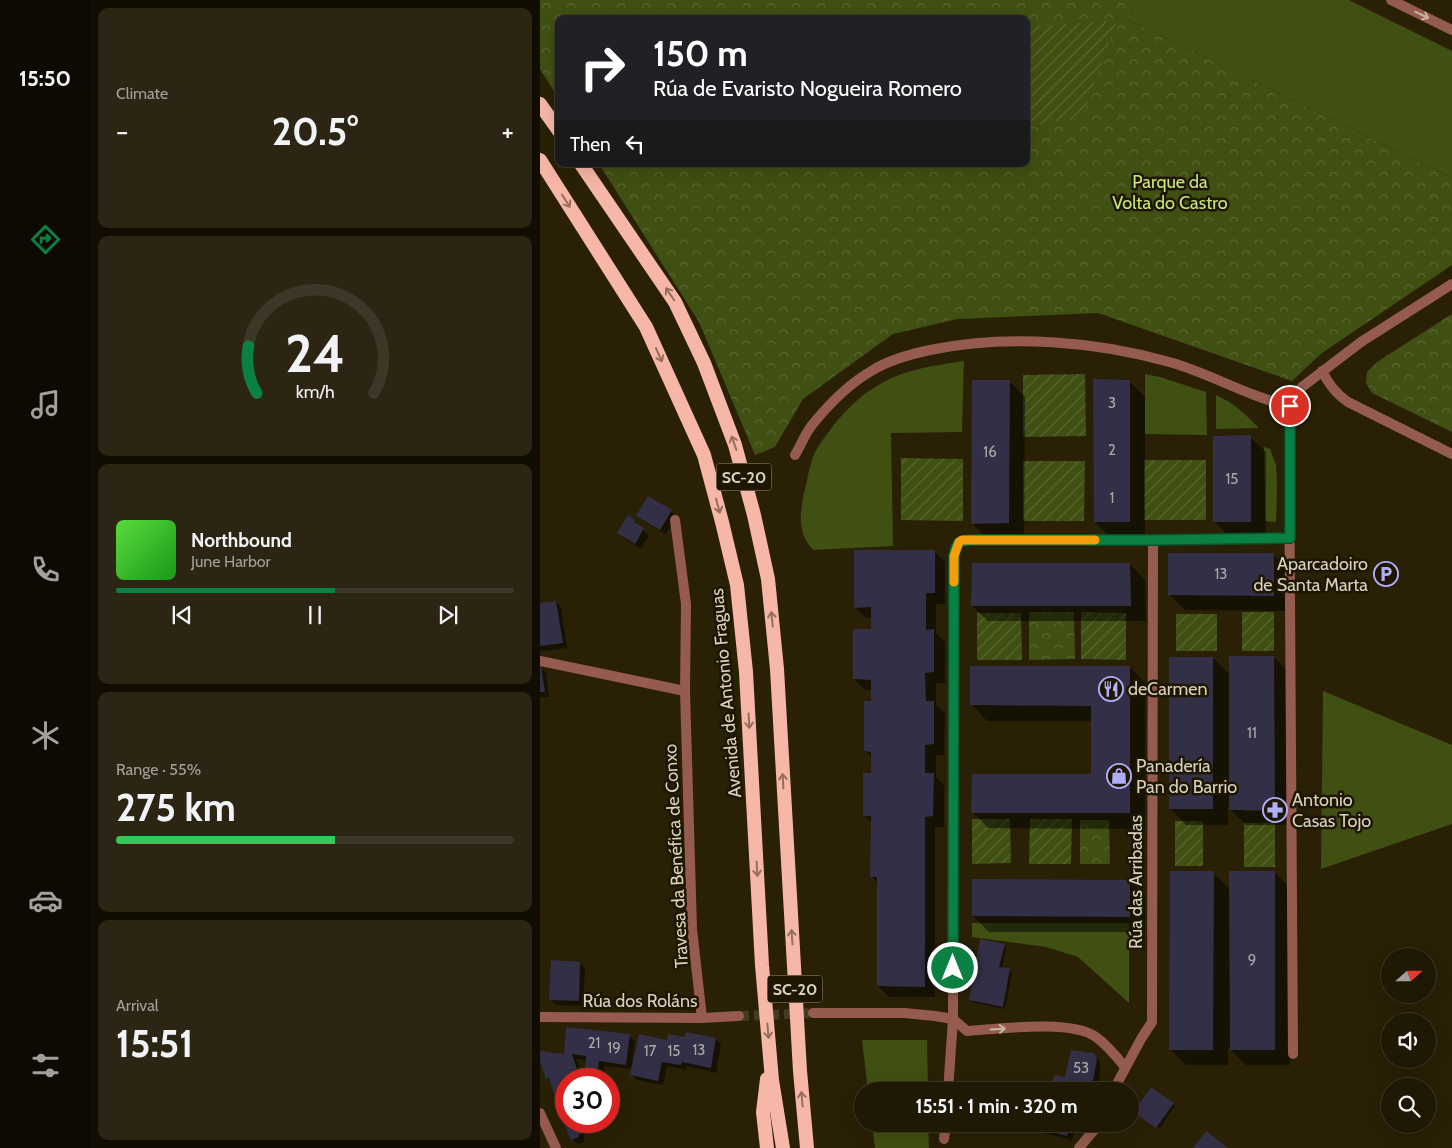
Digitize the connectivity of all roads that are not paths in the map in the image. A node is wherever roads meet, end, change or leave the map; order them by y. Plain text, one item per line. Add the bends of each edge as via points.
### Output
1 (1392, 0) edge
2 (1452, 30) edge
3 (540, 104) edge
4 (555, 126) edge
5 (540, 160) edge
6 (583, 167) edge
7 (1452, 284) edge
8 (1322, 371) junction
9 (1290, 406) junction
10 (1452, 454) edge
11 (795, 455) dead end
12 (675, 520) dead end
13 (1290, 538) junction
14 (1153, 540) junction
15 (540, 661) edge
16 (685, 691) junction
17 (813, 1013) tunnel mouth
18 (540, 1016) edge
19 (739, 1016) tunnel mouth
20 (702, 1018) junction
21 (953, 1019) junction
22 (770, 1053) junction
23 (1293, 1054) dead end
24 (1125, 1067) junction
25 (949, 1082) edge
26 (1118, 1082) edge
27 (540, 1113) edge
28 (945, 1132) edge
29 (1092, 1132) edge
30 (944, 1139) dead end
31 (556, 1148) edge
32 (767, 1148) edge
33 (783, 1148) edge
34 (807, 1148) edge
35 (1079, 1148) edge

1 -> 2 street
3 - 4 highway
5 -> 22 highway, Avenida de Antonio Fraguas / SC-20 via 646,327 704,455 722,522 737,585 746,672
34 -> 6 highway, SC-20 via 777,669 768,579 754,515 735,445 704,363 675,302
7 - 8 street
8 - 9 street via 1302,387
8 - 10 street via 1336,394 1348,402
9 - 11 street via 1253,395 1191,369 1101,347 1008,342 946,347 894,360 874,369 832,403 811,426
9 - 13 street
12 - 16 street, Travesa da Benéfica de Conxo via 686,604
13 - 14 street
13 - 23 street
14 - 21 street via 962,540 957,545 954,556
14 - 24 street, Rúa das Arribadas via 1152,1022
15 - 16 street
16 - 20 street, Travesa da Benéfica de Conxo via 692,929
17 - 21 street via 904,1013
18 - 20 street, Rúa dos Roláns
19 - 20 street, Rúa dos Roláns
21 -> 24 street via 968,1031 1048,1026 1078,1029 1096,1037
21 - 25 street
22 - 32 highway via 763,1112
22 - 33 highway, Avenida de Antonio Fraguas / SC-20
24 - 26 street, Rúa das Arribadas
27 - 31 street
28 - 30 street
29 - 35 street

